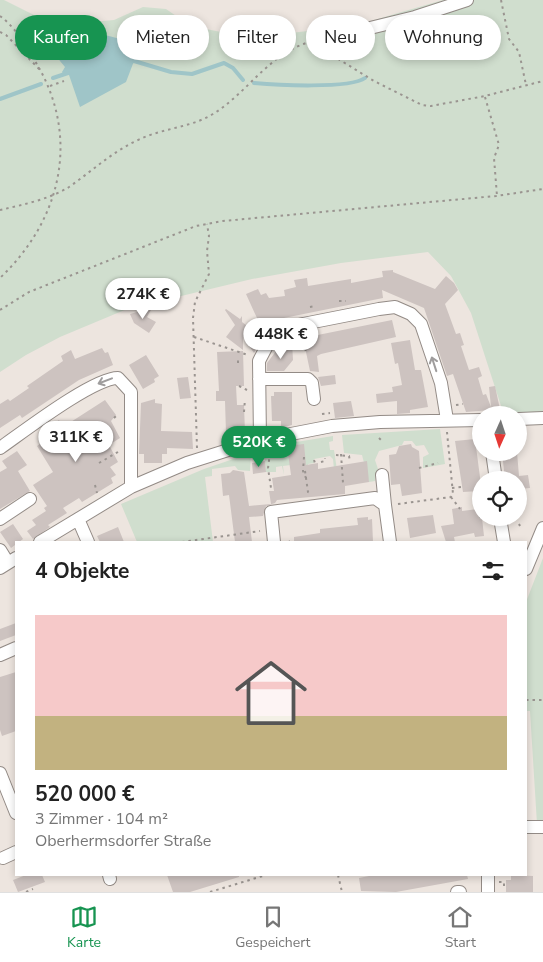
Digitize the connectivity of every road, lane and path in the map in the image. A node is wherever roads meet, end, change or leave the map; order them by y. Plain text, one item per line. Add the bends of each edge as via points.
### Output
1 (467, 0) edge
2 (501, 0) edge
3 (0, 16) edge
4 (375, 29) edge
5 (0, 32) edge
6 (306, 43) edge
7 (344, 60) edge
8 (43, 73) junction
9 (64, 81) dead end
10 (543, 81) edge
11 (526, 85) junction
12 (50, 86) junction
13 (485, 96) junction
14 (543, 189) edge
15 (55, 193) junction
16 (497, 196) junction
17 (0, 210) edge
18 (206, 224) junction
19 (0, 278) edge
20 (339, 301) dead end
21 (346, 301) dead end
22 (316, 306) dead end
23 (310, 308) dead end
24 (0, 310) edge
25 (300, 324) junction
26 (194, 337) junction
27 (306, 352) dead end
28 (260, 359) junction
29 (259, 379) junction
30 (239, 386) dead end
31 (248, 392) dead end
32 (245, 399) dead end
33 (314, 399) dead end
34 (244, 412) dead end
35 (543, 418) edge
36 (528, 419) edge
37 (449, 420) junction
38 (472, 420) edge
39 (379, 438) dead end
40 (260, 440) junction
41 (384, 442) dead end
42 (0, 448) edge
43 (120, 450) dead end
44 (270, 453) dead end
45 (341, 454) junction
46 (336, 455) dead end
47 (304, 457) dead end
48 (325, 458) dead end
49 (197, 460) junction
50 (321, 462) dead end
51 (350, 462) dead end
52 (99, 463) dead end
53 (438, 464) dead end
54 (419, 468) dead end
55 (305, 471) dead end
56 (382, 475) dead end
57 (306, 478) junction
58 (342, 483) dead end
59 (131, 487) junction
60 (462, 487) dead end
61 (272, 488) dead end
62 (452, 488) junction
63 (451, 497) junction
64 (30, 499) dead end
65 (386, 505) junction
66 (318, 506) junction
67 (460, 509) dead end
68 (0, 519) edge
69 (78, 519) junction
70 (501, 526) edge
71 (543, 528) edge
72 (272, 529) junction
73 (200, 538) junction
74 (42, 541) edge
75 (88, 541) edge
76 (186, 541) edge
77 (201, 541) edge
78 (274, 541) edge
79 (390, 541) edge
80 (504, 541) edge
81 (0, 550) edge
82 (8, 563) edge
83 (527, 567) edge
84 (15, 648) edge
85 (0, 655) edge
86 (527, 700) edge
87 (543, 700) edge
88 (0, 772) edge
89 (15, 811) edge
90 (527, 827) edge
91 (543, 827) edge
92 (15, 852) edge
93 (3, 858) dead end
94 (263, 876) edge
95 (338, 876) edge
96 (488, 876) edge
97 (32, 890) dead end
98 (26, 892) edge
99 (210, 892) edge
100 (342, 892) edge
101 (457, 892) edge
102 (460, 892) edge
103 (488, 892) edge

1 - 4 street
2 - 11 path via 510,39 520,52
3 - 8 path via 27,46
5 - 8 path
6 - 15 path via 275,60 212,114 141,138 117,150 67,188
7 - 13 path via 374,81 422,105
8 - 12 path
9 - 12 path
10 - 11 path
11 - 13 path
12 - 15 path via 59,124 60,154
13 - 16 path via 499,146 494,158
14 - 16 path
15 - 17 path
15 - 19 path via 32,242
16 - 18 path
18 - 24 path via 29,292
18 - 26 path via 209,236 208,274 195,302
20 - 21 path
22 - 23 path
25 - 27 path
25 - 28 street via 288,326 271,338
37 -> 25 street via 421,324 411,314 395,307
26 - 28 path
26 - 49 path
28 - 29 street
29 - 33 street via 308,380 312,383
29 - 40 street
30 - 31 path
32 - 34 path
35 - 36 street
37 - 38 street
37 - 40 street via 332,426
37 - 62 path via 446,437
39 - 41 path
40 - 49 street
59 -> 42 street via 130,392 118,378 110,378 89,388
43 - 52 path
44 - 61 path via 268,468
45 - 46 path
45 - 51 path via 349,456
45 - 58 path
47 - 57 path
48 - 50 path via 325,462
49 - 59 street
53 - 54 path
55 - 57 path
56 - 65 street
57 - 66 path via 308,492 318,501
59 - 69 street
60 - 62 path
62 - 63 path
63 - 65 path
63 - 67 path
64 - 68 street
65 - 66 street via 375,498
65 - 79 street
66 - 72 street via 271,512
69 - 74 street
69 - 75 street
70 - 80 street
71 - 83 street
72 - 73 path
72 - 78 street
73 - 76 path
73 - 77 path
81 - 82 street
84 - 85 street
86 - 87 path
88 - 89 street
90 - 91 street
92 - 93 street
94 - 99 path
95 - 100 path
96 - 103 street
97 - 98 path
101 - 102 street

